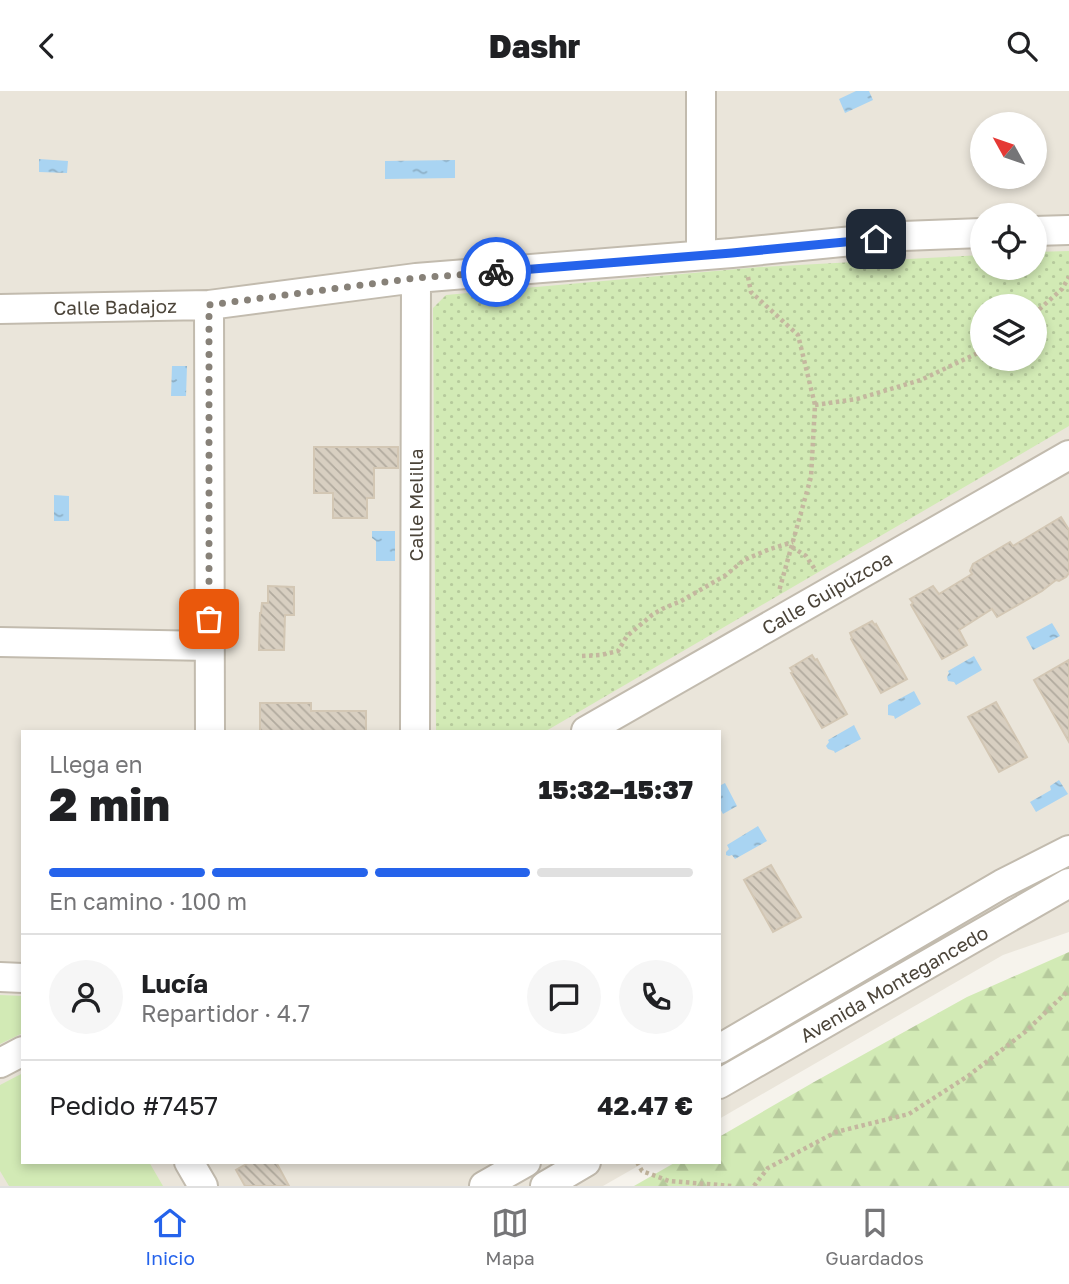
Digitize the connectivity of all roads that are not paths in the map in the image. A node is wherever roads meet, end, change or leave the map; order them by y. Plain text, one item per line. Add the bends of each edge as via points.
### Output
1 (701, 91) edge
2 (1069, 230) edge
3 (1047, 231) edge
4 (970, 233) edge
5 (701, 255) junction
6 (416, 278) junction
7 (209, 305) junction
8 (0, 309) edge
9 (1069, 454) edge
10 (0, 642) edge
11 (209, 646) junction
12 (210, 730) edge
13 (415, 730) edge
14 (588, 730) edge
15 (1069, 850) edge
16 (1069, 883) edge
17 (0, 977) edge
18 (21, 978) edge
19 (721, 1048) edge
20 (21, 1052) edge
21 (0, 1063) edge
22 (721, 1083) edge
23 (190, 1164) edge
24 (522, 1164) edge
25 (583, 1164) edge
26 (202, 1186) edge
27 (484, 1186) edge
28 (545, 1186) edge

1 - 5 street
2 - 3 street
4 - 5 street, Calle Badajoz
5 - 6 street, Calle Badajoz
6 - 7 street, Calle Badajoz
6 - 13 street, Calle Melilla
7 - 8 street, Calle Badajoz
7 - 11 street
9 - 14 street, Calle Guipúzcoa
10 - 11 street
11 - 12 street
15 - 19 street, Avenida Montegancedo via 1002,884
16 - 22 street, Avenida Montegancedo
17 - 18 street
20 - 21 street
23 - 26 street
24 - 27 street
25 - 28 street

